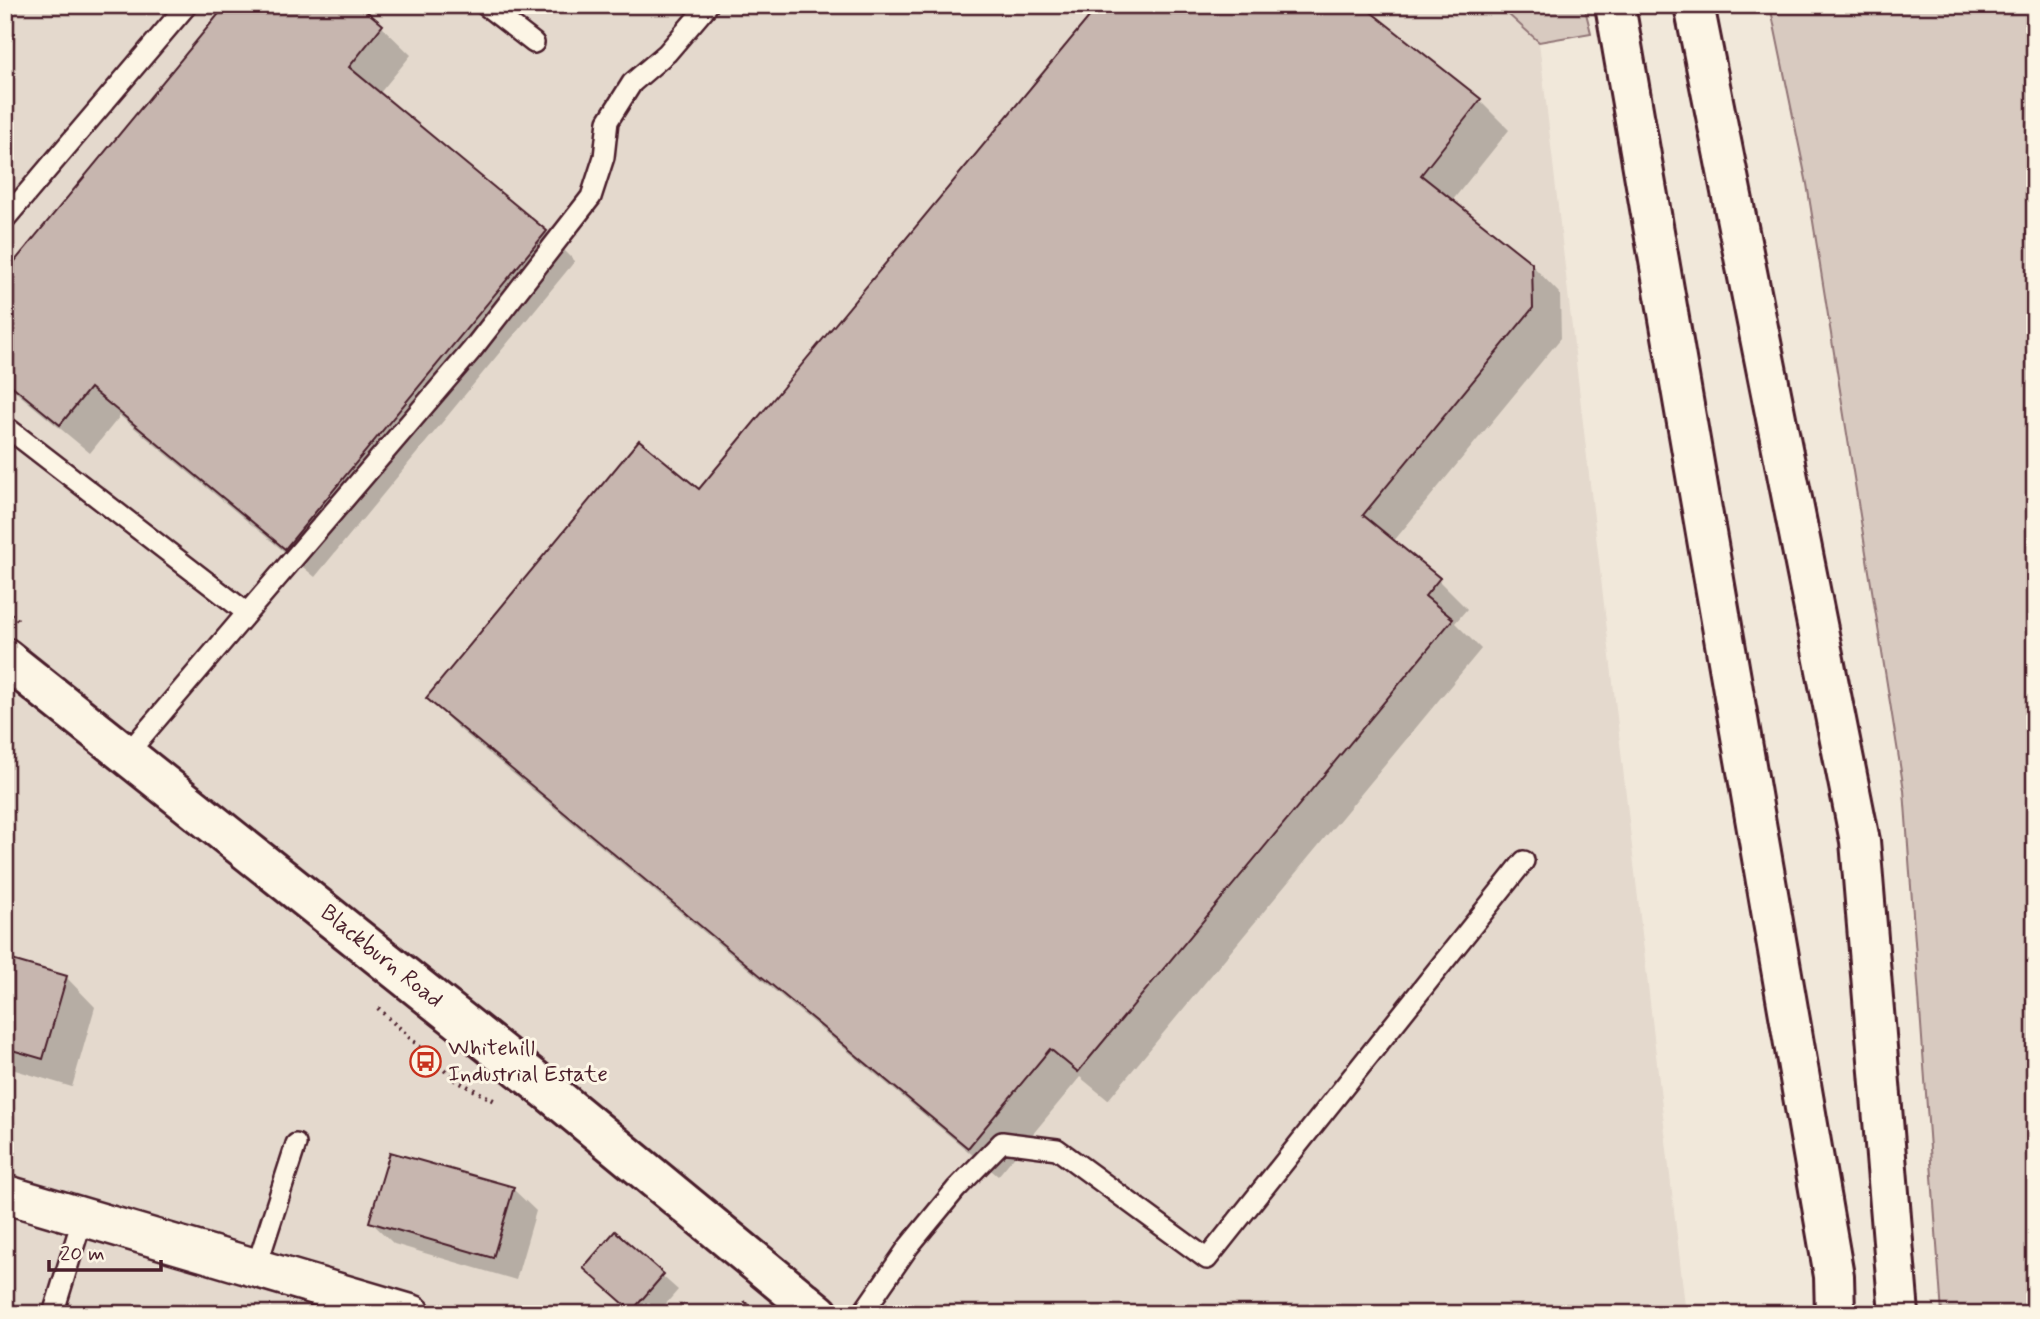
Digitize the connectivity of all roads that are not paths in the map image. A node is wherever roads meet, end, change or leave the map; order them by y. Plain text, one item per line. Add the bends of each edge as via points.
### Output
1 (187, 5) edge
2 (485, 5) edge
3 (708, 5) edge
4 (1615, 5) edge
5 (1694, 5) edge
6 (534, 43) dead end
7 (5, 219) edge
8 (5, 426) edge
9 (247, 613) junction
10 (5, 658) edge
11 (127, 754) junction
12 (1524, 861) dead end
13 (296, 1144) dead end
14 (5, 1194) edge
15 (83, 1217) junction
16 (256, 1268) junction
17 (53, 1314) edge
18 (412, 1314) edge
19 (819, 1314) edge
20 (862, 1314) edge
21 (1835, 1314) edge
22 (1899, 1314) edge

1 - 7 lane
2 - 6 lane
3 - 9 lane via 667,53 632,83 608,121 604,157 591,197 471,351
4 - 21 main road via 1834,1276
5 - 22 main road via 1860,841
8 - 9 lane
9 - 11 lane
10 - 11 main road, Blackburn Road
11 - 19 main road, Blackburn Road
12 - 20 lane via 1207,1259 1057,1149 1002,1142 909,1246
13 - 16 lane
14 - 15 street
15 - 16 street
15 - 17 lane
16 - 18 street

